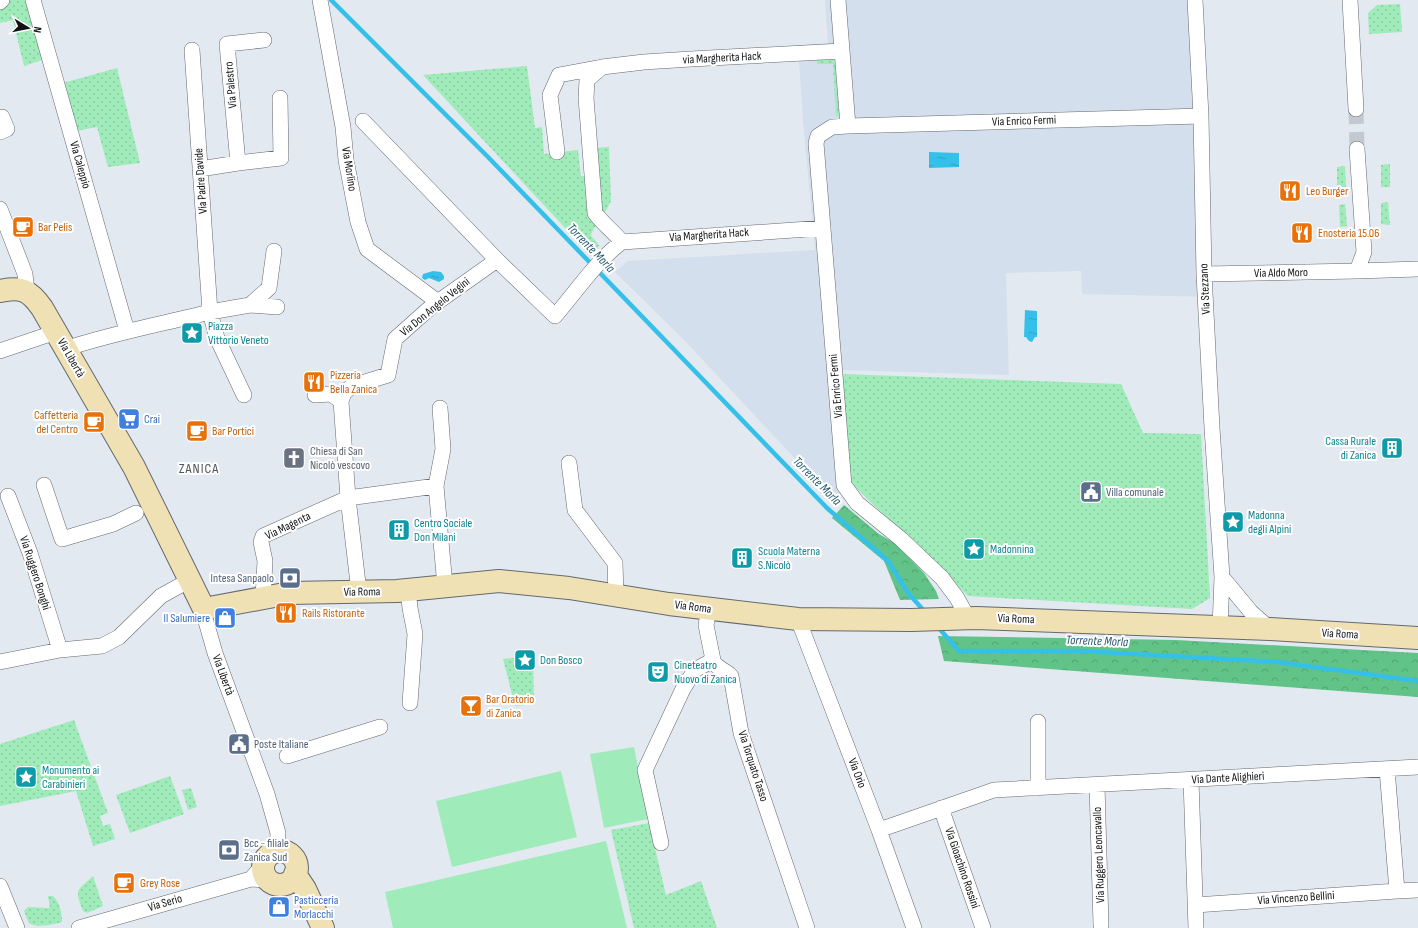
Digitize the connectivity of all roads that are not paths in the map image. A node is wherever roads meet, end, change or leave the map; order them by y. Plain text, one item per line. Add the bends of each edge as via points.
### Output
1 (34, 0) edge
2 (320, 0) edge
3 (838, 0) edge
4 (1195, 0) edge
5 (1350, 0) edge
6 (264, 40) dead end
7 (192, 50) dead end
8 (842, 51) junction
9 (602, 67) junction
10 (280, 98) dead end
11 (1356, 109) tunnel mouth
12 (1201, 116) junction
13 (2, 117) dead end
14 (363, 122) dead end
15 (848, 126) junction
16 (0, 132) edge
17 (1357, 149) tunnel mouth
18 (557, 152) dead end
19 (238, 163) junction
20 (200, 169) junction
21 (0, 209) edge
22 (823, 228) junction
23 (622, 242) junction
24 (274, 251) dead end
25 (497, 260) junction
26 (1418, 269) edge
27 (1357, 271) junction
28 (1204, 274) junction
29 (0, 292) edge
30 (27, 292) junction
31 (438, 302) junction
32 (250, 305) junction
33 (277, 307) dead end
34 (210, 312) junction
35 (127, 331) junction
36 (61, 340) junction
37 (0, 351) edge
38 (244, 395) dead end
39 (316, 395) dead end
40 (341, 401) junction
41 (440, 408) dead end
42 (569, 463) dead end
43 (44, 485) dead end
44 (436, 486) junction
45 (8, 496) dead end
46 (348, 498) junction
47 (146, 508) junction
48 (1222, 577) junction
49 (190, 580) junction
50 (445, 586) junction
51 (408, 590) junction
52 (360, 592) junction
53 (616, 596) junction
54 (263, 598) junction
55 (204, 609) junction
56 (709, 609) junction
57 (798, 618) junction
58 (958, 618) junction
59 (1220, 628) junction
60 (1270, 629) junction
61 (1418, 638) edge
62 (60, 650) junction
63 (712, 660) junction
64 (0, 662) edge
65 (410, 703) dead end
66 (1038, 722) dead end
67 (380, 727) dead end
68 (287, 756) dead end
69 (1418, 767) edge
70 (1388, 769) junction
71 (1191, 780) junction
72 (1097, 785) junction
73 (1038, 788) junction
74 (941, 808) junction
75 (879, 830) junction
76 (661, 843) dead end
77 (267, 861) junction
78 (297, 881) junction
79 (0, 886) edge
80 (1418, 890) edge
81 (1397, 892) junction
82 (1195, 905) junction
83 (1101, 924) dead end
84 (17, 928) edge
85 (79, 928) edge
86 (323, 928) edge
87 (807, 928) edge
88 (914, 928) edge
89 (983, 928) edge
90 (1196, 928) edge

1 - 35 street, Via Caleppio
2 - 31 street, Via Morlino via 343,127 346,160 358,222 368,249
3 - 8 street
4 - 12 street, Via Stezzano
5 - 11 street
6 - 19 street, Via Palestro via 227,44
7 - 20 street, Via Padre Davide
8 - 9 street, via Margherita Hack
8 - 15 street
9 - 18 street, via Margherita Hack via 559,75 550,95
9 - 23 street via 587,80 586,98 595,213
10 - 19 street via 281,158
12 - 15 street, Via Enrico Fermi
12 - 28 street, Via Stezzano
13 - 16 street via 7,129
14 - 25 street
15 - 22 street, Via Enrico Fermi via 832,127 818,136 816,143
17 - 27 street via 1364,252
19 - 20 street
20 - 34 street, Via Padre Davide
21 - 30 street via 25,274
22 - 23 street, Via Margherita Hack
22 - 58 street, Via Enrico Fermi via 844,485 857,503 901,539 942,578 953,591
23 - 25 street via 602,261 556,316
24 - 32 street via 269,288
25 - 31 street, Via Don Angelo Vegini
26 - 27 street, Via Aldo Moro
27 - 28 street, Via Aldo Moro
28 - 48 street, Via Stezzano
29 - 30 main road via 15,288
30 - 36 main road, Via Libertà via 35,298
31 - 40 street, Via Don Angelo Vegini via 395,339 388,375 352,386 344,393
32 - 33 street
32 - 34 street
34 - 35 street
34 - 38 street via 217,338
35 - 36 street
36 - 37 street
36 - 47 main road, Via Libertà via 134,467
39 - 40 street via 331,394
40 - 46 street
41 - 44 street via 443,449
42 - 53 street via 575,510 615,563
43 - 47 street via 62,539 113,524
44 - 46 street
44 - 50 street
45 - 62 street, Via Ruggero Bonghi via 30,553
46 - 52 street
46 - 54 street, Via Magenta via 263,536
47 - 49 main road, Via Libertà
48 - 59 street, Via Stezzano
48 - 60 street via 1251,612
49 - 55 main road, Via Libertà
49 - 62 street via 161,596 119,637 102,646
50 - 51 main road, Via Roma
50 - 53 main road, Via Roma via 499,581
51 - 52 main road, Via Roma
51 - 65 street via 415,634
52 - 54 main road, Via Roma via 290,593
53 - 56 main road, Via Roma
54 - 55 main road, Via Roma
55 - 77 street, Via Libertà via 215,653 267,794
56 - 57 main road, Via Roma
56 - 63 street via 706,625
57 - 58 main road, Via Roma
57 - 75 street, Via Orio
58 - 59 main road, Via Roma
59 - 60 main road, Via Roma
60 - 61 main road, Via Roma
62 - 64 street
63 - 76 street via 694,670 645,770
63 - 87 street, Via Torquato Tasso via 731,676 741,733
66 - 73 street
67 - 68 street
69 - 70 street, Via Dante Alighieri
70 - 71 street, Via Dante Alighieri
70 - 81 street
71 - 72 street, Via Dante Alighieri
71 - 82 street
72 - 73 street, Via Dante Alighieri
72 - 83 street, Via Ruggero Leoncavallo
73 - 74 street, Via Dante Alighieri via 994,790
74 - 75 street, Via Dante Alighieri
74 - 89 street, Via Gioachino Rossini
75 - 88 street, Via Orio
77 - 78 main road via 273,884
77 - 78 main road via 287,853 293,858 296,866
77 - 85 street, Via Serio
78 - 86 main road
79 - 84 street
80 - 81 street, Via Vincenzo Bellini
81 - 82 street, Via Vincenzo Bellini
82 - 90 street

